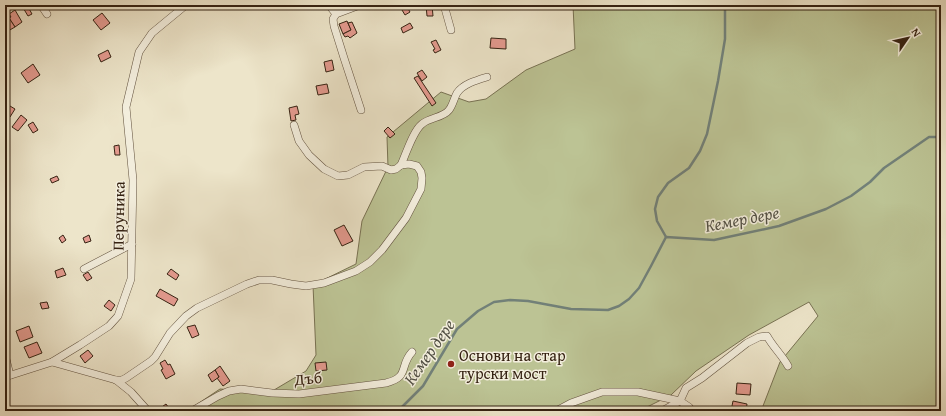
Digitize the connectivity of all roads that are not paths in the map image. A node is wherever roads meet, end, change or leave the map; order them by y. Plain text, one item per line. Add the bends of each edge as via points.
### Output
1 (41, 5) edge
2 (186, 5) edge
3 (302, 5) edge
4 (314, 5) edge
5 (329, 5) edge
6 (360, 5) edge
7 (444, 5) edge
8 (47, 14) dead end
9 (336, 14) junction
10 (451, 30) dead end
11 (487, 77) dead end
12 (361, 110) dead end
13 (294, 125) dead end
14 (402, 165) junction
15 (132, 244) junction
16 (84, 269) dead end
17 (412, 352) dead end
18 (5, 355) edge
19 (52, 362) junction
20 (788, 366) dead end
21 (8, 376) edge
22 (116, 380) junction
23 (680, 401) junction
24 (148, 411) edge
25 (192, 411) edge
26 (556, 411) edge
27 (662, 411) edge
28 (692, 411) edge

1 - 8 street
2 - 15 street, Перуника via 152,33 139,52 126,107 133,180
3 - 4 street
5 - 9 street
6 - 9 street
7 - 10 street
9 - 12 street via 333,19 334,26
11 - 14 street via 464,86 457,93 449,110 422,123 416,130
13 - 14 street via 299,141 309,155 324,169 338,176 348,175 364,167 382,166 391,170
14 - 22 street via 417,166 421,172 421,189 406,218 370,262 356,271 324,283 306,286 259,280 247,284 186,316 170,333 151,361 126,378
15 - 16 street
15 - 19 street, Перуника via 131,279 118,316 109,326
17 - 25 street, Дъб via 401,377 394,381 299,394 241,389 218,396
18 - 21 street
19 - 21 street, Перуника
19 - 22 street
20 - 23 street via 767,336 759,337 686,388
22 - 24 street
23 - 26 street via 638,392 602,392
23 - 27 street
23 - 28 street

